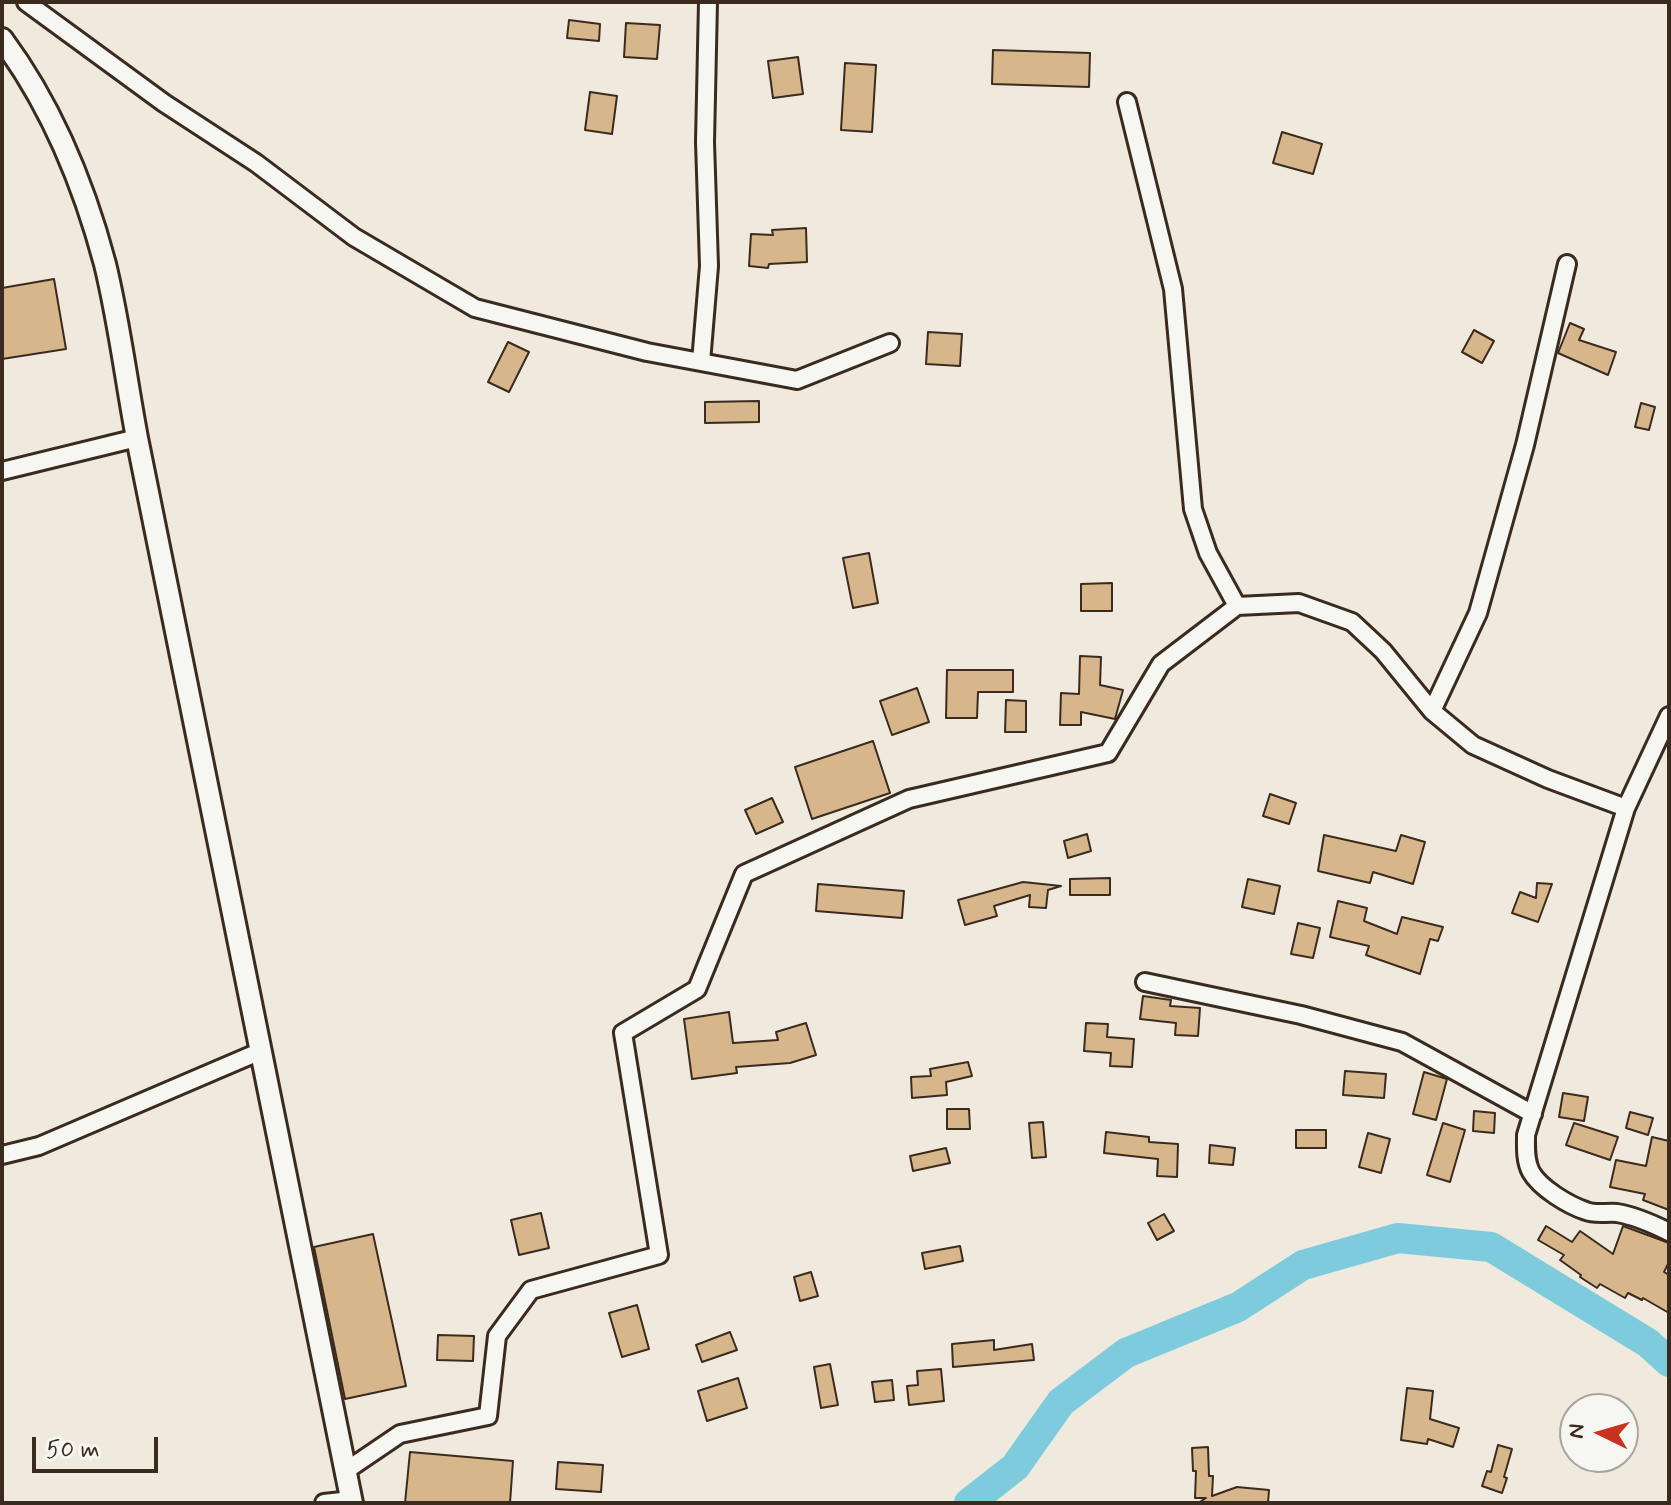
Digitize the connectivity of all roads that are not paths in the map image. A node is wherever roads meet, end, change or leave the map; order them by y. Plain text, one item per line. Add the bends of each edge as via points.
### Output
1 (26, 2) edge
2 (708, 2) edge
3 (2, 39) edge
4 (1127, 102) dead end
5 (1567, 264) dead end
6 (890, 343) dead end
7 (701, 362) junction
8 (137, 438) junction
9 (2, 471) edge
10 (1237, 606) junction
11 (1432, 711) junction
12 (1669, 716) edge
13 (1626, 808) junction
14 (1145, 982) dead end
15 (261, 1051) junction
16 (1533, 1114) junction
17 (2, 1155) edge
18 (1669, 1232) edge
19 (344, 1472) junction
20 (351, 1501) edge
21 (324, 1503) edge

1 - 7 street via 354,237 475,308
2 - 7 street via 709,266
3 - 8 street via 26,72 77,175 105,266
4 - 10 street via 1173,289 1193,509 1208,553
5 - 11 street via 1525,445 1478,613
6 - 7 street via 797,380
8 - 9 street
8 - 15 street
10 - 11 street via 1299,603 1352,622
10 - 19 street via 1161,664 1108,753 909,799 744,874 697,989 623,1033 659,1255 531,1290 497,1336 488,1416 400,1434
11 - 13 street via 1473,745
12 - 13 street
13 - 16 street
14 - 16 street via 1402,1042
15 - 17 street via 39,1146
15 - 19 street
16 - 18 street via 1526,1152 1530,1171 1540,1183 1588,1212 1617,1213
19 - 20 street
20 - 21 street

